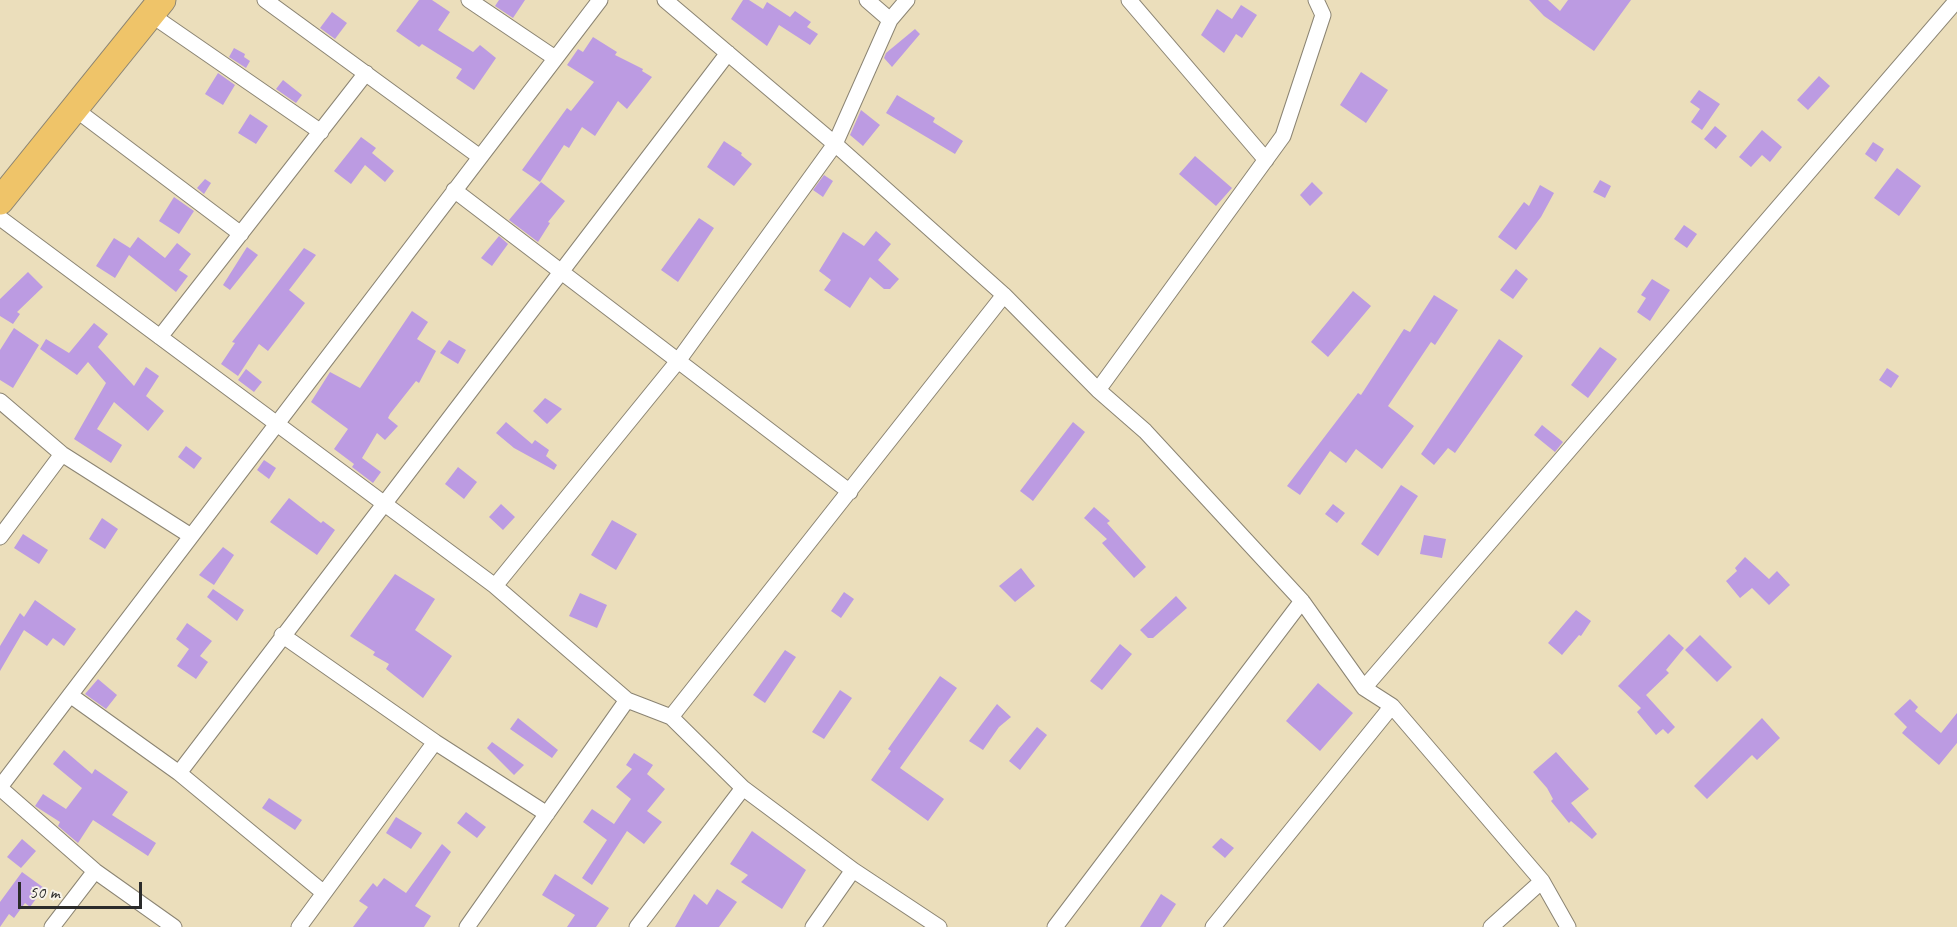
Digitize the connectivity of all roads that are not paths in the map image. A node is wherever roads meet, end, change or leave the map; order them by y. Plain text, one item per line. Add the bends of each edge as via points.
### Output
1 (265, 0) edge
2 (469, 0) edge
3 (600, 0) edge
4 (665, 0) edge
5 (867, 0) edge
6 (907, 0) edge
7 (1129, 0) edge
8 (1316, 0) edge
9 (1957, 0) edge
10 (156, 7) edge
11 (890, 20) junction
12 (728, 53) junction
13 (555, 58) junction
14 (366, 73) junction
15 (75, 109) junction
16 (321, 132) junction
17 (836, 144) junction
18 (480, 157) junction
19 (1266, 160) junction
20 (454, 190) junction
21 (0, 201) edge
22 (0, 218) edge
23 (241, 234) junction
24 (562, 272) junction
25 (1004, 295) junction
26 (160, 337) junction
27 (678, 361) junction
28 (1098, 390) junction
29 (0, 401) edge
30 (277, 424) junction
31 (62, 454) junction
32 (850, 492) junction
33 (386, 505) junction
34 (191, 536) junction
35 (0, 537) edge
36 (495, 586) junction
37 (1302, 601) junction
38 (282, 635) junction
39 (1364, 688) junction
40 (70, 695) junction
41 (627, 700) junction
42 (1392, 706) junction
43 (671, 717) junction
44 (435, 742) junction
45 (179, 773) junction
46 (0, 787) edge
47 (743, 788) junction
48 (546, 814) junction
49 (853, 870) junction
50 (95, 871) junction
51 (1542, 881) junction
52 (324, 893) junction
53 (52, 927) edge
54 (174, 927) edge
55 (299, 927) edge
56 (467, 927) edge
57 (637, 927) edge
58 (813, 927) edge
59 (939, 927) edge
60 (1055, 927) edge
61 (1213, 927) edge
62 (1491, 927) edge
63 (1568, 927) edge

1 - 14 street
2 - 13 street
3 - 13 street
4 - 12 street
5 - 11 street
6 - 11 street
7 - 19 street
8 - 19 street via 1323,15 1283,136
9 - 39 street
10 - 15 highway
10 - 16 street
11 - 17 street
12 - 17 street
12 - 24 street
13 - 18 street
14 - 16 street
14 - 18 street
15 - 21 highway
15 - 23 street
16 - 23 street
17 - 25 street
17 - 27 street
18 - 20 street
19 - 28 street
20 - 24 street
20 - 30 street
22 - 26 street
23 - 26 street
24 - 27 street
24 - 33 street
25 - 28 street
25 - 32 street
26 - 30 street
27 - 32 street
27 - 36 street
28 - 37 street via 1145,431
29 - 31 street
30 - 33 street
30 - 34 street
31 - 34 street
31 - 35 street
32 - 43 street
33 - 36 street
33 - 38 street
34 - 40 street
36 - 41 street
37 - 39 street
37 - 60 street
38 - 44 street
38 - 45 street
39 - 42 street
40 - 45 street
40 - 46 street
41 - 43 street
41 - 48 street
42 - 51 street
42 - 61 street
43 - 47 street
44 - 48 street
44 - 52 street
45 - 52 street
46 - 50 street
47 - 49 street
47 - 57 street
48 - 56 street
49 - 58 street
49 - 59 street
50 - 53 street
50 - 54 street
51 - 62 street
51 - 63 street
52 - 55 street

